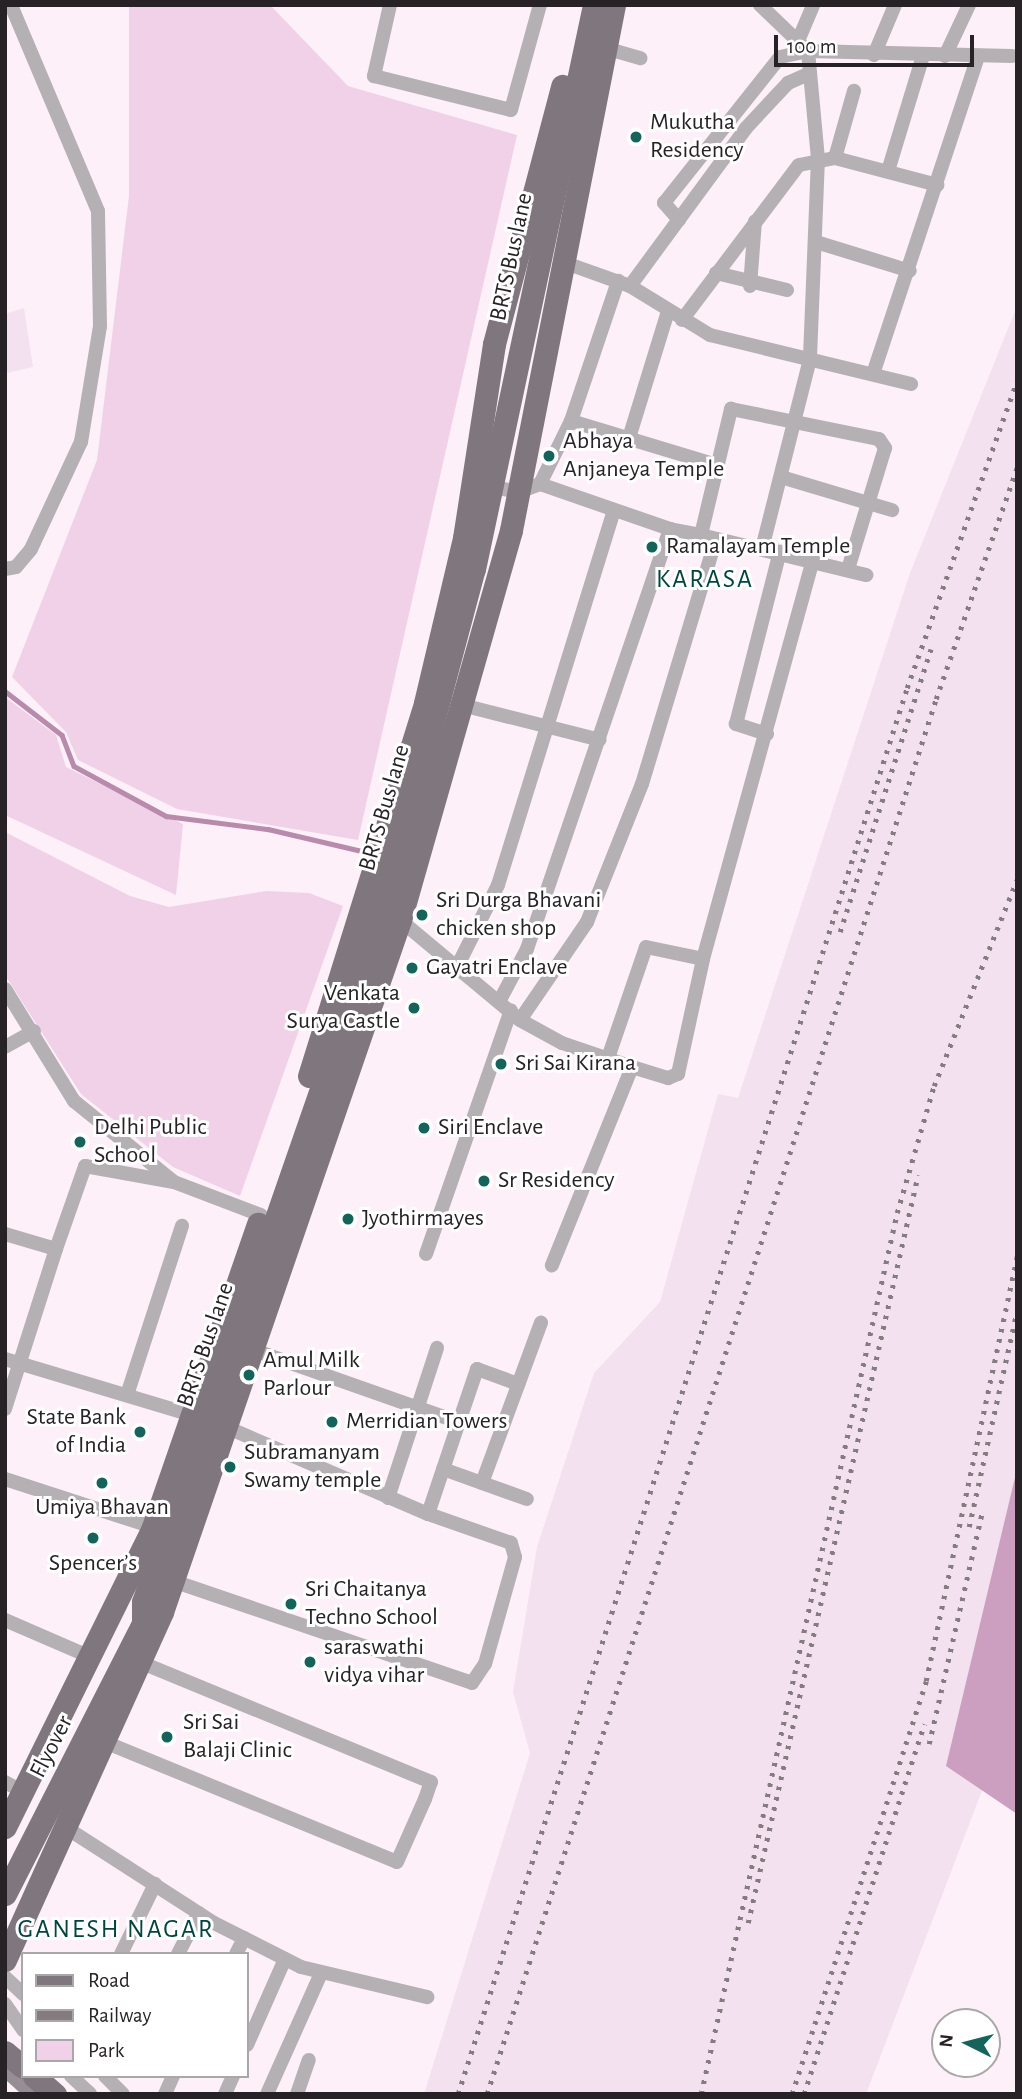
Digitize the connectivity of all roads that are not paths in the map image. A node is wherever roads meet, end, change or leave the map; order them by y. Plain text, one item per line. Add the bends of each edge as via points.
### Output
1 (11, 5) edge
2 (390, 5) edge
3 (540, 5) edge
4 (582, 5) edge
5 (594, 5) edge
6 (614, 5) edge
7 (760, 5) edge
8 (813, 5) edge
9 (895, 5) edge
10 (969, 5) edge
11 (605, 48) junction
12 (874, 55) junction
13 (945, 55) junction
14 (1012, 56) dead end
15 (641, 58) dead end
16 (807, 58) junction
17 (921, 59) junction
18 (976, 61) junction
19 (854, 91) dead end
20 (818, 158) junction
21 (835, 158) junction
22 (888, 171) junction
23 (937, 185) junction
24 (672, 215) junction
25 (755, 218) junction
26 (816, 242) junction
27 (560, 261) junction
28 (910, 271) junction
29 (716, 273) junction
30 (617, 281) junction
31 (750, 286) junction
32 (787, 289) dead end
33 (667, 311) junction
34 (682, 320) junction
35 (810, 359) junction
36 (873, 373) junction
37 (911, 384) dead end
38 (571, 421) junction
39 (793, 422) junction
40 (629, 438) junction
41 (717, 465) junction
42 (781, 477) junction
43 (482, 486) junction
44 (530, 488) junction
45 (868, 502) junction
46 (892, 510) dead end
47 (613, 513) junction
48 (670, 529) junction
49 (701, 535) junction
50 (716, 538) junction
51 (762, 549) junction
52 (780, 552) junction
53 (813, 560) junction
54 (5, 569) edge
55 (848, 569) junction
56 (866, 575) dead end
57 (458, 704) junction
58 (547, 728) junction
59 (767, 734) junction
60 (600, 740) junction
61 (400, 920) junction
62 (703, 959) junction
63 (459, 962) junction
64 (5, 989) edge
65 (510, 1010) junction
66 (34, 1031) junction
67 (5, 1047) edge
68 (608, 1058) junction
69 (632, 1066) junction
70 (174, 1182) junction
71 (261, 1215) junction
72 (182, 1226) dead end
73 (5, 1234) edge
74 (56, 1249) junction
75 (426, 1254) dead end
76 (552, 1265) dead end
77 (541, 1324) dead end
78 (438, 1349) dead end
79 (254, 1350) junction
80 (12, 1361) edge
81 (518, 1384) junction
82 (127, 1395) junction
83 (419, 1408) junction
84 (5, 1409) edge
85 (192, 1415) junction
86 (459, 1422) junction
87 (226, 1427) junction
88 (443, 1469) junction
89 (5, 1479) edge
90 (482, 1483) junction
91 (388, 1498) junction
92 (527, 1500) dead end
93 (428, 1514) junction
94 (153, 1527) junction
95 (173, 1581) junction
96 (138, 1613) joint
97 (5, 1620) edge
98 (120, 1656) junction
99 (107, 1743) junction
100 (14, 1787) edge
101 (5, 1826) edge
102 (65, 1827) junction
103 (5, 1865) edge
104 (155, 1884) junction
105 (5, 1894) edge
106 (199, 1913) junction
107 (244, 1938) junction
108 (122, 1952) edge
109 (179, 1952) edge
110 (237, 1952) edge
111 (285, 1959) junction
112 (5, 1960) edge
113 (321, 1973) junction
114 (5, 1977) edge
115 (21, 1992) edge
116 (427, 1997) dead end
117 (5, 2004) edge
118 (21, 2027) edge
119 (248, 2043) edge
120 (5, 2052) edge
121 (309, 2060) dead end
122 (5, 2065) edge
123 (21, 2065) edge
124 (36, 2078) edge
125 (73, 2078) edge
126 (172, 2078) edge
127 (232, 2078) edge
128 (5, 2085) edge
129 (16, 2094) edge
130 (37, 2094) edge
131 (55, 2094) edge
132 (90, 2094) edge
133 (164, 2094) edge
134 (225, 2094) edge
135 (267, 2094) edge
136 (297, 2094) edge

1 - 54 street via 98,211 100,326 81,442 31,549 16,567
2 - 3 street via 374,76 511,110
4 - 43 main road via 495,344
5 - 43 main road, BRTS Bus lane
6 - 11 main road
7 - 16 street
8 - 16 street
9 - 12 street
10 - 13 street
11 - 15 street
11 - 27 main road
12 - 16 street
12 - 17 street
13 - 17 street
13 - 18 street
14 - 18 street
16 - 20 street
16 - 24 street
16 - 24 street via 780,57 764,73
17 - 22 street
18 - 23 street
19 - 21 street
20 - 21 street
20 - 25 street via 799,166
20 - 26 street
21 - 22 street
22 - 23 street
23 - 28 street
24 - 30 street
25 - 29 street
25 - 31 street
26 - 28 street
26 - 35 street
27 - 30 street
27 - 44 main road
28 - 36 street
29 - 31 street
29 - 34 street
30 - 33 street
30 - 38 street
31 - 32 street
33 - 34 street
33 - 40 street
34 - 35 street via 710,335
35 - 36 street
35 - 39 street
36 - 37 street
38 - 40 street
38 - 44 street
39 - 41 street via 731,409
39 - 42 street
39 - 45 street via 884,443
40 - 41 street
41 - 49 street
42 - 45 street
42 - 51 street
43 - 44 street
43 - 71 main road via 364,913
43 - 96 main road, BRTS Bus lane via 383,910
44 - 47 street
44 - 57 main road
45 - 46 street
45 - 55 street
47 - 48 street
47 - 58 street
48 - 49 street
48 - 60 street
49 - 50 street
50 - 51 street
50 - 65 street via 642,784 597,897 565,963
51 - 52 street
52 - 53 street
52 - 59 street via 736,724
53 - 55 street
53 - 59 street
55 - 56 street
57 - 58 street
57 - 61 main road
58 - 60 street
58 - 63 street via 498,885
59 - 62 street
60 - 65 street
61 - 63 street
61 - 79 main road
62 - 68 street via 646,947
62 - 69 street via 678,1074 668,1078
63 - 65 street
64 - 66 street
65 - 68 street
65 - 75 street
66 - 67 street
66 - 70 street via 74,1101
68 - 69 street
69 - 76 street
70 - 71 street
70 - 74 street via 85,1166
71 - 85 main road
72 - 82 street
73 - 74 street
74 - 80 street
77 - 81 street
78 - 83 street
79 - 83 street
79 - 87 main road
80 - 82 street
80 - 84 street
81 - 86 street via 477,1369
81 - 90 street
82 - 85 street
83 - 86 street
83 - 91 street
85 - 94 main road
86 - 88 street
87 - 91 street
87 - 95 main road
88 - 90 street
88 - 93 street
89 - 94 street
90 - 92 street
91 - 93 street
93 - 95 street via 500,1536 516,1549 475,1683
94 - 98 main road
95 - 98 main road
96 - 98 main road, Flyover
97 - 98 street
98 - 99 main road
98 - 99 street via 431,1782 397,1863
98 - 100 main road
98 - 103 main road, Flyover
98 - 105 main road, Flyover
99 - 102 main road
100 - 101 main road
102 - 104 street
102 - 112 main road
104 - 106 street
104 - 108 street
106 - 107 street
106 - 109 street
107 - 110 street
107 - 111 street
111 - 113 street
111 - 119 street
113 - 116 street
113 - 135 street
114 - 115 street
117 - 118 street
120 - 123 main road
121 - 136 street
122 - 130 street
124 - 131 main road
125 - 132 street
126 - 133 street
127 - 134 street
128 - 129 street

